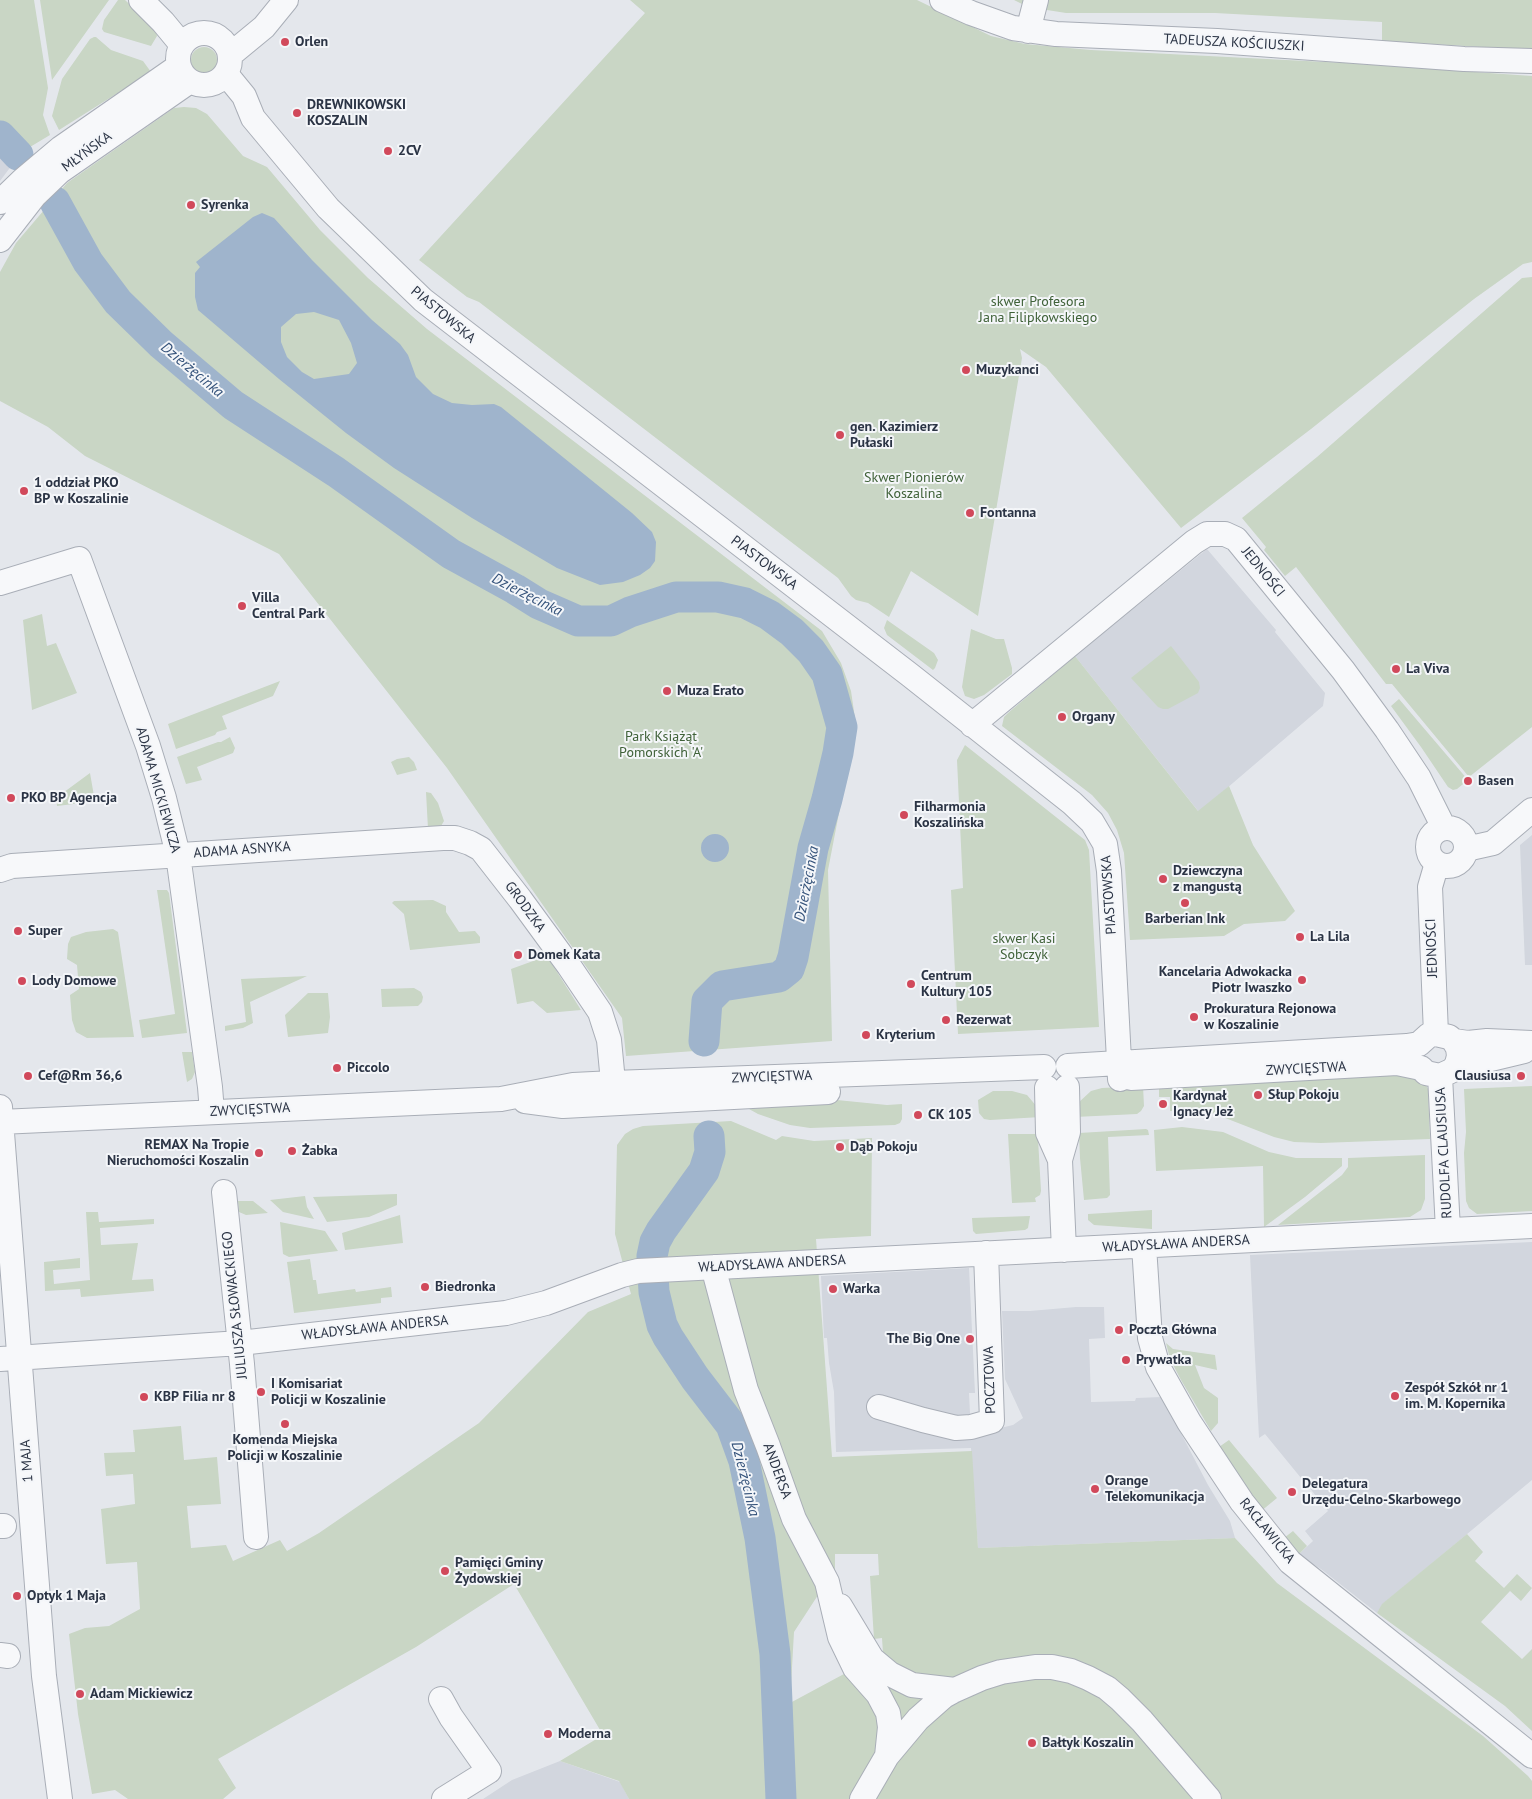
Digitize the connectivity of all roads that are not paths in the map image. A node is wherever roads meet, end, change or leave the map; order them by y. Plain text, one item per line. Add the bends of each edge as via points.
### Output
1 (141, 0) edge
2 (163, 0) edge
3 (273, 0) edge
4 (286, 0) edge
5 (942, 0) edge
6 (1036, 0) edge
7 (1028, 31) junction
8 (205, 60) junction
9 (1532, 61) edge
10 (29, 187) junction
11 (0, 202) edge
12 (0, 240) edge
13 (0, 584) edge
14 (972, 725) junction
15 (1532, 810) edge
16 (1444, 828) junction
17 (455, 838) joint
18 (1466, 848) junction
19 (178, 855) junction
20 (1437, 863) junction
21 (0, 870) edge
22 (1436, 1040) junction
23 (1532, 1043) edge
24 (1532, 1049) edge
25 (1439, 1069) junction
26 (1120, 1071) junction
27 (1057, 1087) junction
28 (614, 1093) junction
29 (212, 1112) junction
30 (0, 1117) edge
31 (224, 1192) dead end
32 (1532, 1226) edge
33 (1448, 1230) junction
34 (1144, 1246) junction
35 (1064, 1250) junction
36 (986, 1253) junction
37 (715, 1267) junction
38 (240, 1343) junction
39 (10, 1358) edge
40 (878, 1407) dead end
41 (256, 1537) dead end
42 (865, 1665) junction
43 (955, 1690) junction
44 (441, 1699) dead end
45 (886, 1756) junction
46 (1532, 1756) edge
47 (60, 1799) edge
48 (444, 1799) edge
49 (862, 1799) edge
50 (1209, 1799) edge

1 - 8 street
2 - 8 street
3 - 8 street, MŁYŃSKA
4 - 8 street, MŁYŃSKA via 264,27
5 - 7 street, TADEUSZA KOŚCIUSZKI via 993,22
6 - 7 street
7 - 9 street, TADEUSZA KOŚCIUSZKI
8 - 10 street, MŁYŃSKA via 66,156
8 - 14 street, PIASTOWSKA via 234,107 253,118 338,219 436,312
10 - 11 street, MŁYŃSKA
10 - 12 street, MŁYŃSKA
13 - 19 street, ADAMA MICKIEWICZA via 78,558 148,746
14 - 16 street, JEDNOŚCI via 1194,542 1207,534 1225,534 1236,539 1343,670 1419,778
14 - 26 street, PIASTOWSKA via 1084,813 1104,844 1109,871
15 - 18 street via 1493,843
16 - 18 street via 1461,834
16 - 20 street via 1433,835 1428,846
17 - 19 street, ADAMA ASNYKA
17 - 28 street, GRODZKA via 481,849 600,1012 608,1040
18 - 20 street via 1456,864
19 - 21 street, ADAMA ASNYKA via 12,866
19 - 29 street, ADAMA MICKIEWICZA
20 - 22 street, JEDNOŚCI via 1430,887
22 - 23 street, ZWYCIĘSTWA
22 - 25 street via 1417,1052 1417,1060
22 - 25 street via 1458,1048 1459,1056
22 - 26 street, ZWYCIĘSTWA
24 - 25 street, ZWYCIĘSTWA
25 - 26 street, ZWYCIĘSTWA via 1396,1063
25 - 33 street, RUDOLFA CLAUSIUSA
26 - 27 street, ZWYCIĘSTWA
27 - 28 street, ZWYCIĘSTWA via 718,1096
27 - 35 street via 1068,1132 1060,1160
28 - 29 street, ZWYCIĘSTWA via 563,1106 501,1099
29 - 30 street, ZWYCIĘSTWA
30 - 39 street, 1 MAJA
31 - 38 street, JULIUSZA SŁOWACKIEGO
32 - 33 street, WŁADYSŁAWA ANDERSA
33 - 34 street, WŁADYSŁAWA ANDERSA
34 - 35 street, WŁADYSŁAWA ANDERSA
34 - 46 street, RACŁAWICKA via 1150,1338 1158,1367 1189,1422 1242,1502 1290,1562
35 - 36 street, WŁADYSŁAWA ANDERSA
36 - 37 street, WŁADYSŁAWA ANDERSA
36 - 40 street, POCZTOWA via 992,1421 956,1428
37 - 38 street, WŁADYSŁAWA ANDERSA via 638,1271 546,1303 506,1313
37 - 42 street, ANDERSA via 746,1390 794,1519 827,1582 840,1636
38 - 39 street, WŁADYSŁAWA ANDERSA
38 - 41 street, JULIUSZA SŁOWACKIEGO
39 - 47 street, 1 MAJA
42 - 43 street via 912,1685
42 - 45 street via 870,1683 885,1704 890,1727
43 - 45 street via 918,1718
43 - 50 street via 1001,1672 1035,1667 1052,1667 1088,1678 1132,1710
44 - 48 street via 489,1771
45 - 49 street

